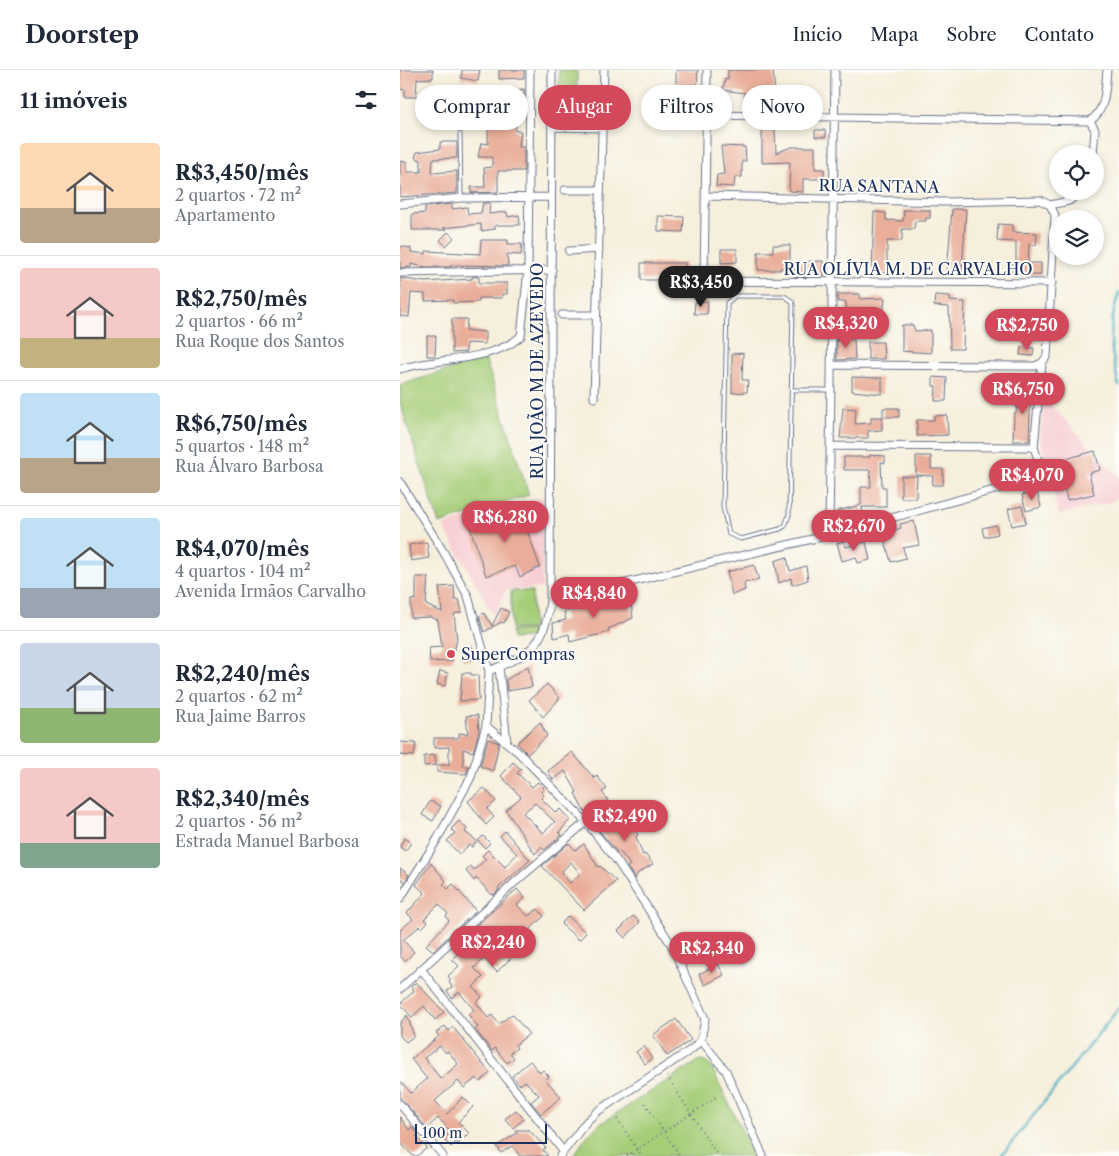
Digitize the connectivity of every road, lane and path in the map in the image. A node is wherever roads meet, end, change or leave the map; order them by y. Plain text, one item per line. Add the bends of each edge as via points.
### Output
1 (530, 70) edge
2 (552, 70) edge
3 (604, 70) edge
4 (707, 70) edge
5 (835, 70) edge
6 (1107, 70) edge
7 (552, 85) edge
8 (603, 85) edge
9 (707, 85) edge
10 (732, 115) edge
11 (835, 117) junction
12 (1090, 121) junction
13 (552, 130) edge
14 (602, 130) edge
15 (707, 130) edge
16 (460, 134) dead end
17 (1094, 145) edge
18 (565, 190) dead end
19 (600, 190) junction
20 (706, 196) junction
21 (551, 197) junction
22 (461, 198) junction
23 (834, 198) junction
24 (529, 199) junction
25 (1070, 200) edge
26 (400, 204) edge
27 (1050, 205) junction
28 (599, 249) junction
29 (569, 251) dead end
30 (528, 270) junction
31 (552, 270) junction
32 (400, 273) edge
33 (832, 282) junction
34 (1052, 283) junction
35 (562, 315) dead end
36 (596, 315) junction
37 (1042, 363) junction
38 (832, 366) junction
39 (400, 369) edge
40 (792, 390) junction
41 (832, 390) junction
42 (594, 398) dead end
43 (830, 446) junction
44 (1034, 447) junction
45 (400, 482) edge
46 (829, 535) junction
47 (550, 601) junction
48 (499, 667) junction
49 (489, 671) junction
50 (486, 726) junction
51 (507, 743) junction
52 (586, 822) junction
53 (400, 899) edge
54 (422, 969) junction
55 (400, 989) edge
56 (701, 1040) junction
57 (663, 1070) junction
58 (718, 1096) dead end
59 (645, 1103) dead end
60 (401, 1107) edge
61 (692, 1114) junction
62 (617, 1119) dead end
63 (665, 1133) junction
64 (637, 1150) junction
65 (562, 1154) edge
66 (443, 1156) edge
67 (627, 1156) edge
68 (642, 1156) edge
69 (680, 1156) edge
70 (718, 1156) edge
71 (763, 1156) edge

1 - 24 street
2 - 7 street, RUA JOÃO M DE AZEVEDO
3 - 8 street
4 - 9 street
5 - 11 street
6 - 12 street via 1104,103 1098,115
10 - 11 street
11 - 12 street
11 - 23 street
12 - 17 street via 1095,130
13 - 21 street, RUA JOÃO M DE AZEVEDO
14 - 19 street
15 - 20 street
16 - 22 lane
18 - 19 street
19 - 28 street
20 - 23 street, RUA SANTANA
20 - 33 street, RUA OLÍVIA M. DE CARVALHO via 704,281
21 - 24 street
21 - 31 street, RUA JOÃO M DE AZEVEDO
22 - 24 street
22 - 26 street
23 - 27 street, RUA SANTANA via 945,202 1040,200
23 - 33 street
24 - 30 street
25 - 27 street
27 - 34 street via 1055,215
28 - 29 street
28 - 36 street
30 - 31 street
30 - 32 street
30 - 39 street via 521,336 511,345 468,357
31 - 47 street, RUA JOÃO M DE AZEVEDO
33 - 34 street, RUA OLÍVIA M. DE CARVALHO
33 - 38 street
34 - 37 street via 1047,356
35 - 36 street
36 - 42 street
37 - 38 street via 1035,366
37 - 44 street
38 - 41 street
40 - 40 lane via 792,301 784,296 730,298 727,303 722,491 726,530 736,538 780,529 787,523
40 - 41 lane
41 - 43 street
43 - 44 street
43 - 46 street
44 - 46 street via 1041,469 1038,478
45 - 49 street via 464,585
46 - 47 street
47 - 48 street, RUA JOÃO M DE AZEVEDO via 547,624 537,644 519,658
48 - 49 street, RUA JOÃO M DE AZEVEDO
48 - 51 street
49 - 50 street
50 - 51 street
50 - 53 street via 471,777
51 - 52 street
52 - 54 street via 514,882
52 - 56 street via 617,861 671,944 705,1019
54 - 55 street
54 - 65 street
56 - 57 street
56 - 71 street via 726,1071
57 - 61 path
57 - 65 street via 598,1111
58 - 61 path
59 - 63 path
60 - 66 street
61 - 63 path
61 - 70 path
62 - 64 path
63 - 64 path
63 - 69 path
64 - 67 path
64 - 68 path

